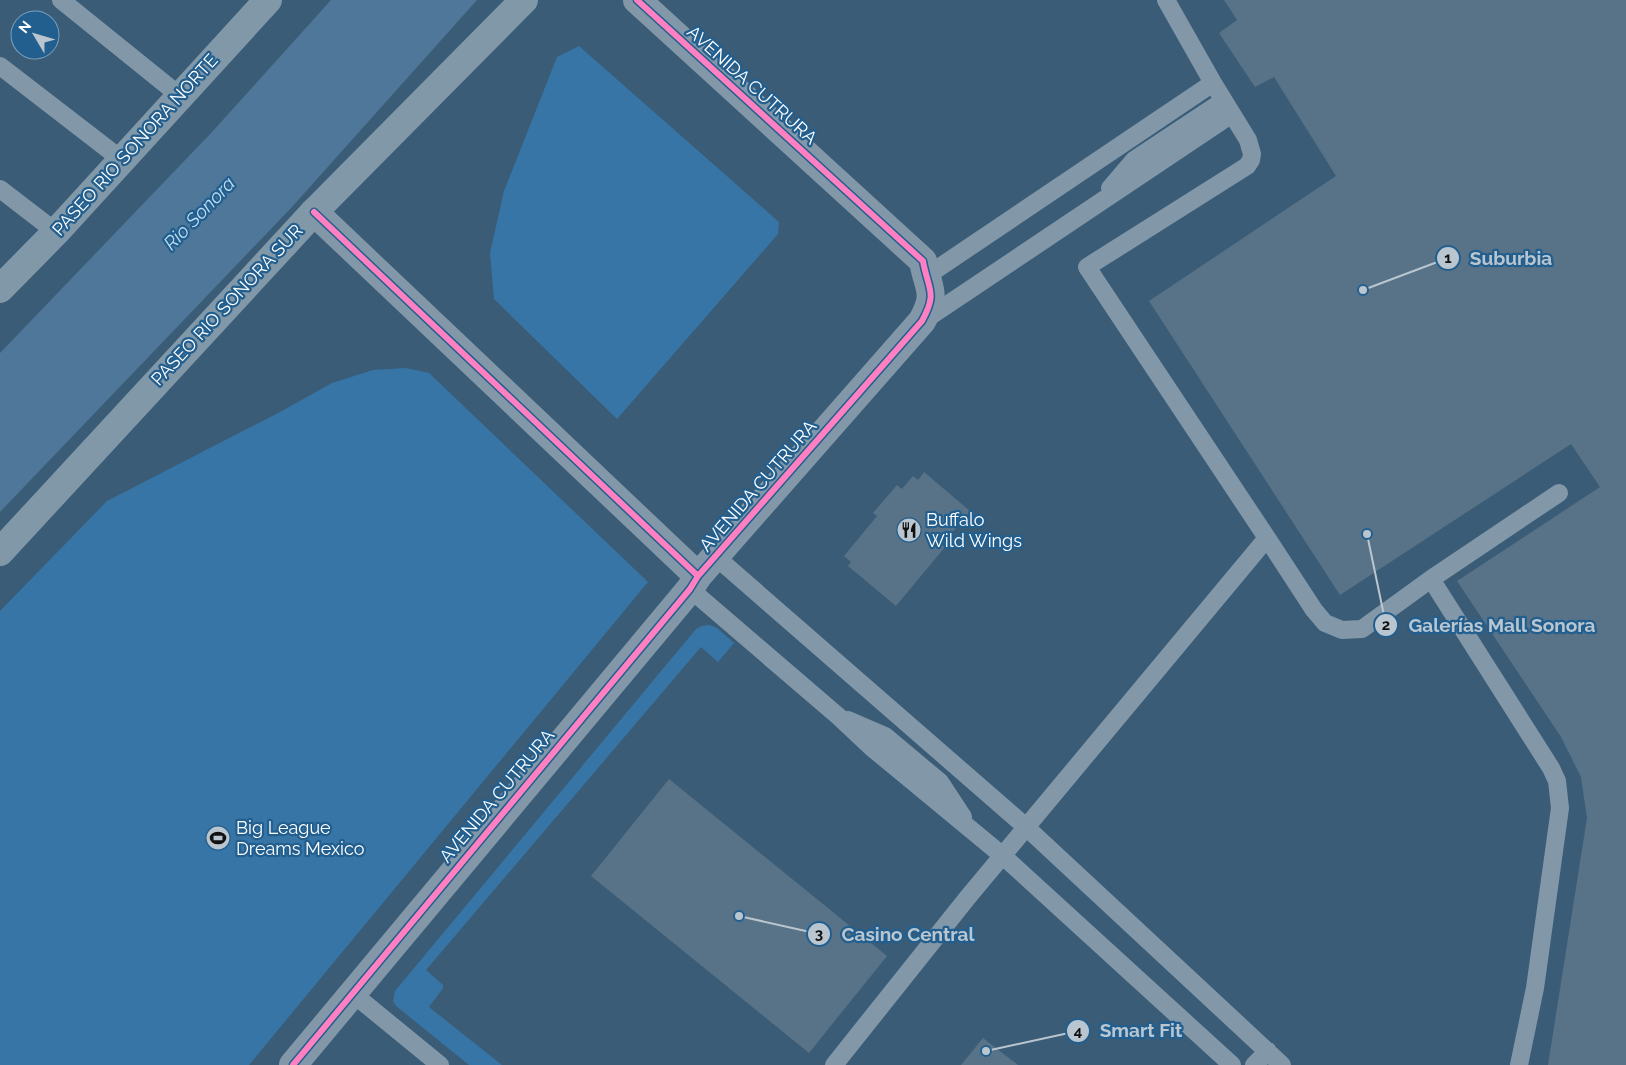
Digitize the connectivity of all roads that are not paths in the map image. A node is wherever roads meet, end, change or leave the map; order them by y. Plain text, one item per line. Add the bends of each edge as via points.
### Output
1 (62, 0) edge
2 (268, 0) edge
3 (524, 0) edge
4 (637, 0) edge
5 (1166, 0) edge
6 (0, 66) edge
7 (1213, 83) junction
8 (180, 96) junction
9 (1228, 107) junction
10 (122, 160) junction
11 (0, 189) edge
12 (314, 212) junction
13 (56, 232) junction
14 (925, 277) junction
15 (0, 289) edge
16 (922, 321) junction
17 (1559, 493) dead end
18 (1267, 538) junction
19 (0, 552) edge
20 (701, 574) junction
21 (1431, 578) junction
22 (1026, 827) junction
23 (1003, 856) junction
24 (352, 993) junction
25 (1268, 1051) junction
26 (293, 1065) edge
27 (440, 1065) edge
28 (834, 1065) edge
29 (1232, 1065) edge
30 (1254, 1065) edge
31 (1282, 1065) edge
32 (1519, 1065) edge

1 - 8 lane
2 - 8 main road, PASEO RIO SONORA NORTE
3 - 12 main road, PASEO RIO SONORA SUR
4 - 14 street, AVENIDA CUTRURA via 923,262
5 - 7 lane
6 - 10 lane
7 - 9 lane
7 - 14 lane
8 - 10 main road, PASEO RIO SONORA NORTE
9 - 16 lane via 1095,206
9 - 18 lane via 1248,140 1252,154 1246,166 1088,266
10 - 13 main road, PASEO RIO SONORA NORTE
11 - 13 lane
12 - 19 main road, PASEO RIO SONORA SUR
12 - 20 street
13 - 15 main road, PASEO RIO SONORA NORTE
14 - 16 street, AVENIDA CUTRURA via 931,298
16 - 20 street, AVENIDA CUTRURA
17 - 21 lane
18 - 21 lane via 1314,610 1325,623 1342,630 1362,630
18 - 22 lane
20 - 22 lane
20 - 23 lane via 871,747
20 - 24 street, AVENIDA CUTRURA
21 - 32 lane via 1557,781 1560,808 1535,988
22 - 23 lane
22 - 25 lane
23 - 28 lane
23 - 29 lane
24 - 26 street, AVENIDA CUTRURA
24 - 27 lane
25 - 30 lane
25 - 31 lane

